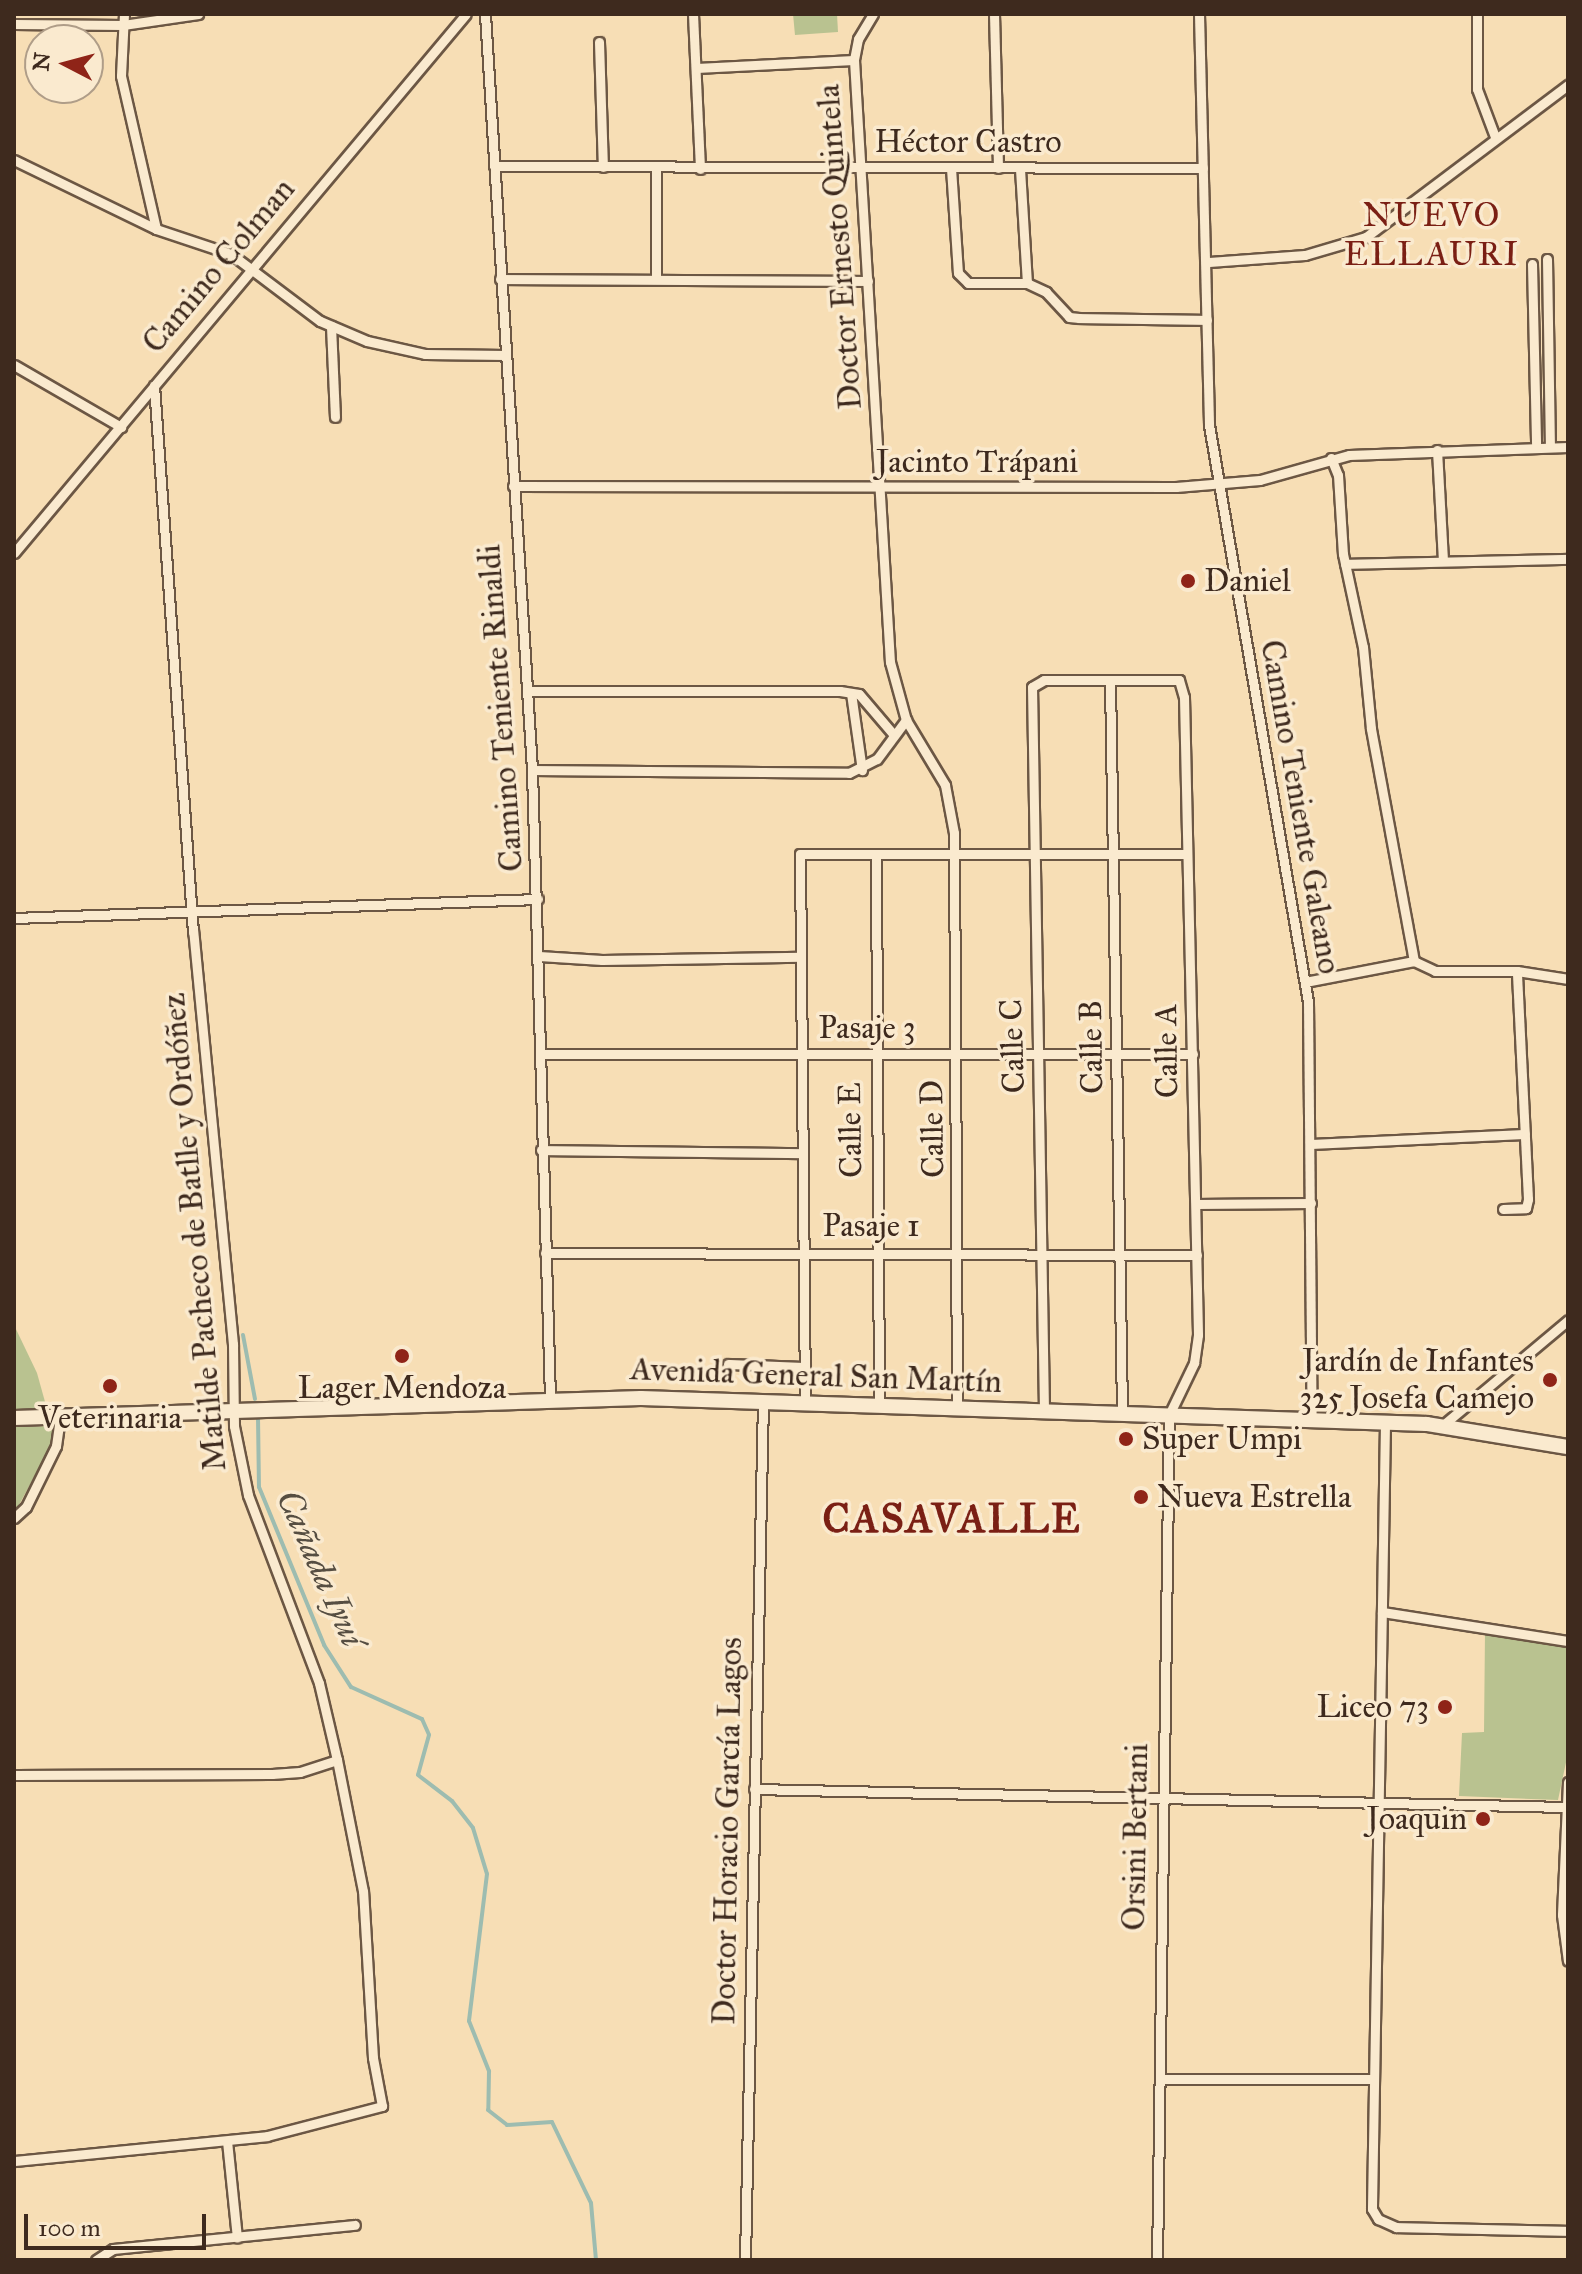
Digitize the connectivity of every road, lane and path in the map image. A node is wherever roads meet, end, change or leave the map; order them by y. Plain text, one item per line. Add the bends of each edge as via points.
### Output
1 (198, 14) edge
2 (466, 14) edge
3 (485, 14) edge
4 (693, 14) edge
5 (873, 14) edge
6 (994, 14) edge
7 (1199, 14) edge
8 (1477, 14) edge
9 (124, 20) edge
10 (14, 24) edge
11 (599, 42) dead end
12 (854, 60) junction
13 (696, 68) junction
14 (1568, 85) edge
15 (1495, 137) junction
16 (14, 160) edge
17 (494, 166) junction
18 (603, 167) junction
19 (656, 168) junction
20 (860, 168) junction
21 (951, 168) junction
22 (998, 168) junction
23 (1203, 168) junction
24 (700, 169) junction
25 (1020, 169) junction
26 (156, 229) junction
27 (1547, 259) dead end
28 (1209, 262) junction
29 (1532, 264) dead end
30 (251, 267) junction
31 (500, 279) junction
32 (656, 279) junction
33 (868, 281) junction
34 (1027, 283) junction
35 (1532, 301) junction
36 (1547, 305) junction
37 (1207, 320) junction
38 (331, 326) junction
39 (505, 355) junction
40 (1547, 362) junction
41 (14, 365) edge
42 (1536, 369) junction
43 (154, 385) junction
44 (335, 417) dead end
45 (121, 427) junction
46 (1536, 447) junction
47 (1550, 447) junction
48 (1568, 447) edge
49 (1437, 450) junction
50 (1331, 458) junction
51 (1216, 484) junction
52 (513, 486) junction
53 (880, 489) junction
54 (14, 553) edge
55 (1568, 559) edge
56 (1443, 560) junction
57 (1345, 564) junction
58 (1110, 680) junction
59 (528, 691) junction
60 (851, 693) junction
61 (906, 720) junction
62 (894, 735) junction
63 (532, 770) junction
64 (862, 770) junction
65 (955, 851) junction
66 (1033, 853) junction
67 (1114, 853) junction
68 (1187, 854) junction
69 (876, 855) junction
70 (538, 899) junction
71 (192, 911) junction
72 (14, 918) edge
73 (539, 956) junction
74 (801, 957) junction
75 (1414, 961) junction
76 (1517, 971) junction
77 (1568, 979) edge
78 (1305, 982) junction
79 (541, 1054) junction
80 (801, 1054) junction
81 (876, 1054) junction
82 (958, 1054) junction
83 (1041, 1054) junction
84 (1119, 1054) junction
85 (1193, 1054) junction
86 (1525, 1134) junction
87 (1310, 1144) junction
88 (541, 1150) junction
89 (803, 1153) junction
90 (1311, 1203) junction
91 (1196, 1204) junction
92 (1503, 1209) dead end
93 (803, 1252) junction
94 (879, 1252) junction
95 (545, 1253) junction
96 (960, 1253) junction
97 (1043, 1255) junction
98 (1121, 1255) junction
99 (1197, 1255) junction
100 (1568, 1320) edge
101 (728, 1364) dead end
102 (805, 1367) junction
103 (550, 1399) junction
104 (763, 1403) junction
105 (805, 1403) junction
106 (879, 1405) junction
107 (957, 1407) junction
108 (233, 1410) junction
109 (1044, 1410) junction
110 (1122, 1413) junction
111 (1169, 1415) junction
112 (60, 1417) junction
113 (14, 1418) edge
114 (1312, 1420) junction
115 (1385, 1423) junction
116 (1443, 1425) junction
117 (1568, 1447) edge
118 (14, 1518) edge
119 (1382, 1612) junction
120 (1568, 1641) edge
121 (337, 1760) junction
122 (14, 1775) edge
123 (1568, 1782) edge
124 (754, 1789) junction
125 (1162, 1797) junction
126 (1379, 1800) junction
127 (1566, 1807) edge
128 (1568, 1961) edge
129 (1160, 2079) junction
130 (1374, 2079) junction
131 (227, 2141) junction
132 (14, 2161) edge
133 (355, 2225) dead end
134 (1568, 2231) edge
135 (237, 2237) junction
136 (96, 2260) edge
137 (745, 2260) edge
138 (1157, 2260) edge

1 - 9 street
2 - 30 street, Camino Colman
3 - 17 street, Camino Teniente Rinaldi
4 - 13 street
5 - 12 street, Doctor Ernesto Quintela via 858,39
6 - 22 street
7 - 23 street, Camino Teniente Galeano
8 - 15 street via 1477,89
9 - 10 street
9 - 26 street via 121,76
11 - 18 street
12 - 13 street
12 - 20 street, Doctor Ernesto Quintela
13 - 24 street
14 - 15 street
15 - 28 street via 1366,237 1305,255
16 - 26 street
17 - 18 street, Héctor Castro
17 - 31 street, Camino Teniente Rinaldi
18 - 19 street, Héctor Castro
19 - 24 street, Héctor Castro
19 - 32 street
20 - 21 street, Héctor Castro
20 - 24 street, Héctor Castro
20 - 33 street, Doctor Ernesto Quintela
21 - 22 street, Héctor Castro
21 - 34 street via 962,280
22 - 25 street, Héctor Castro
23 - 25 street, Héctor Castro
23 - 28 street, Camino Teniente Galeano
25 - 34 street
26 - 30 street via 206,243
27 - 36 street
28 - 37 street, Camino Teniente Galeano
29 - 35 street
30 - 38 street
30 - 43 street, Camino Colman
31 - 32 street
31 - 39 street, Camino Teniente Rinaldi
32 - 33 street
33 - 53 street, Doctor Ernesto Quintela
34 - 37 street via 1046,292 1069,317
35 - 36 street
35 - 42 street
36 - 40 street
37 - 51 street, Camino Teniente Galeano
38 - 39 street via 425,354
38 - 44 street
39 - 52 street, Camino Teniente Rinaldi
40 - 42 street
40 - 47 street
41 - 45 street
42 - 46 street
43 - 45 street, Camino Colman
43 - 71 street, Matilde Pacheco de Batlle y Ordóñez
45 - 54 street, Camino Colman
46 - 47 street, Jacinto Trápani
46 - 49 street, Jacinto Trápani
47 - 48 street, Jacinto Trápani
49 - 50 street, Jacinto Trápani
49 - 56 street
50 - 51 street, Jacinto Trápani via 1260,480
50 - 57 street via 1338,475
51 - 53 street, Jacinto Trápani
51 - 78 street, Camino Teniente Galeano
52 - 53 street, Jacinto Trápani
52 - 59 street, Camino Teniente Rinaldi
53 - 61 street, Doctor Ernesto Quintela via 890,662
55 - 56 street
56 - 57 street
57 - 75 street
58 - 66 street, Calle C via 1035,682
58 - 67 street, Calle B
58 - 68 street, Calle A via 1179,680 1184,697
59 - 60 street
59 - 63 street, Camino Teniente Rinaldi
60 - 62 street via 859,694
60 - 64 street
61 - 62 street
61 - 65 street, Doctor Ernesto Quintela via 945,785
62 - 64 street
63 - 64 street
63 - 70 street, Camino Teniente Rinaldi
65 - 66 street
65 - 69 street
65 - 82 street, Calle D
66 - 67 street
66 - 83 street, Calle C
67 - 68 street
67 - 84 street, Calle B
68 - 85 street, Calle A
69 - 74 street via 800,854
69 - 81 street, Calle E
70 - 71 street
70 - 73 street, Camino Teniente Rinaldi
71 - 72 street
71 - 108 street, Matilde Pacheco de Batlle y Ordóñez via 233,1344
73 - 74 street
73 - 79 street, Camino Teniente Rinaldi
74 - 80 street
75 - 76 street via 1435,971
75 - 78 street
76 - 77 street
76 - 86 street
78 - 87 street, Camino Teniente Galeano
79 - 80 street, Pasaje 3
79 - 88 street, Camino Teniente Rinaldi
80 - 81 street, Pasaje 3
80 - 89 street
81 - 82 street, Pasaje 3
81 - 94 street, Calle E
82 - 83 street, Pasaje 3
82 - 96 street, Calle D
83 - 84 street, Pasaje 3
83 - 97 street, Calle C
84 - 85 street, Pasaje 3
84 - 98 street, Calle B
85 - 91 street, Calle A
86 - 87 street
86 - 92 street via 1526,1208
87 - 90 street, Camino Teniente Galeano
88 - 89 street
88 - 95 street, Camino Teniente Rinaldi
89 - 93 street
90 - 91 street
90 - 114 street, Camino Teniente Galeano
91 - 99 street, Calle A
93 - 94 street, Pasaje 1
93 - 95 street, Pasaje 1
93 - 102 street
94 - 96 street, Pasaje 1
94 - 106 street, Calle E
95 - 103 street, Camino Teniente Rinaldi
96 - 97 street, Pasaje 1
96 - 107 street, Calle D
97 - 98 street, Pasaje 1
97 - 109 street, Calle C
98 - 99 street, Pasaje 1
98 - 110 street, Calle B
99 - 111 street, Calle A via 1196,1355
100 - 116 street
101 - 102 street
102 - 105 street
103 - 104 main road, Avenida General San Martín
103 - 108 main road, Avenida General San Martín
104 - 105 main road, Avenida General San Martín
104 - 124 street, Doctor Horacio García Lagos
105 - 106 main road, Avenida General San Martín
106 - 107 main road, Avenida General San Martín
107 - 109 main road, Avenida General San Martín
108 - 112 main road, Avenida General San Martín
108 - 121 street, Matilde Pacheco de Batlle y Ordóñez via 248,1495 312,1662
109 - 110 main road, Avenida General San Martín
110 - 111 main road, Avenida General San Martín
111 - 114 main road, Avenida General San Martín
111 - 125 street, Orsini Bertani
112 - 113 main road, Avenida General San Martín
112 - 118 street via 56,1446 26,1507
114 - 115 main road, Avenida General San Martín
115 - 116 main road, Avenida General San Martín
115 - 119 street
116 - 117 main road, Avenida General San Martín
119 - 120 street
119 - 126 street
121 - 122 street via 272,1774
121 - 131 street, Matilde Pacheco de Batlle y Ordóñez via 363,1891 373,2058 382,2106
123 - 127 street
124 - 125 street
124 - 137 street, Doctor Horacio García Lagos
125 - 126 street
125 - 129 street, Orsini Bertani
126 - 127 street
126 - 130 street
127 - 128 street via 1562,1915
129 - 130 street
129 - 138 street, Orsini Bertani
130 - 134 street via 1372,2209 1378,2219 1396,2227
131 - 132 street
131 - 135 street
133 - 135 street
135 - 136 street via 113,2249

